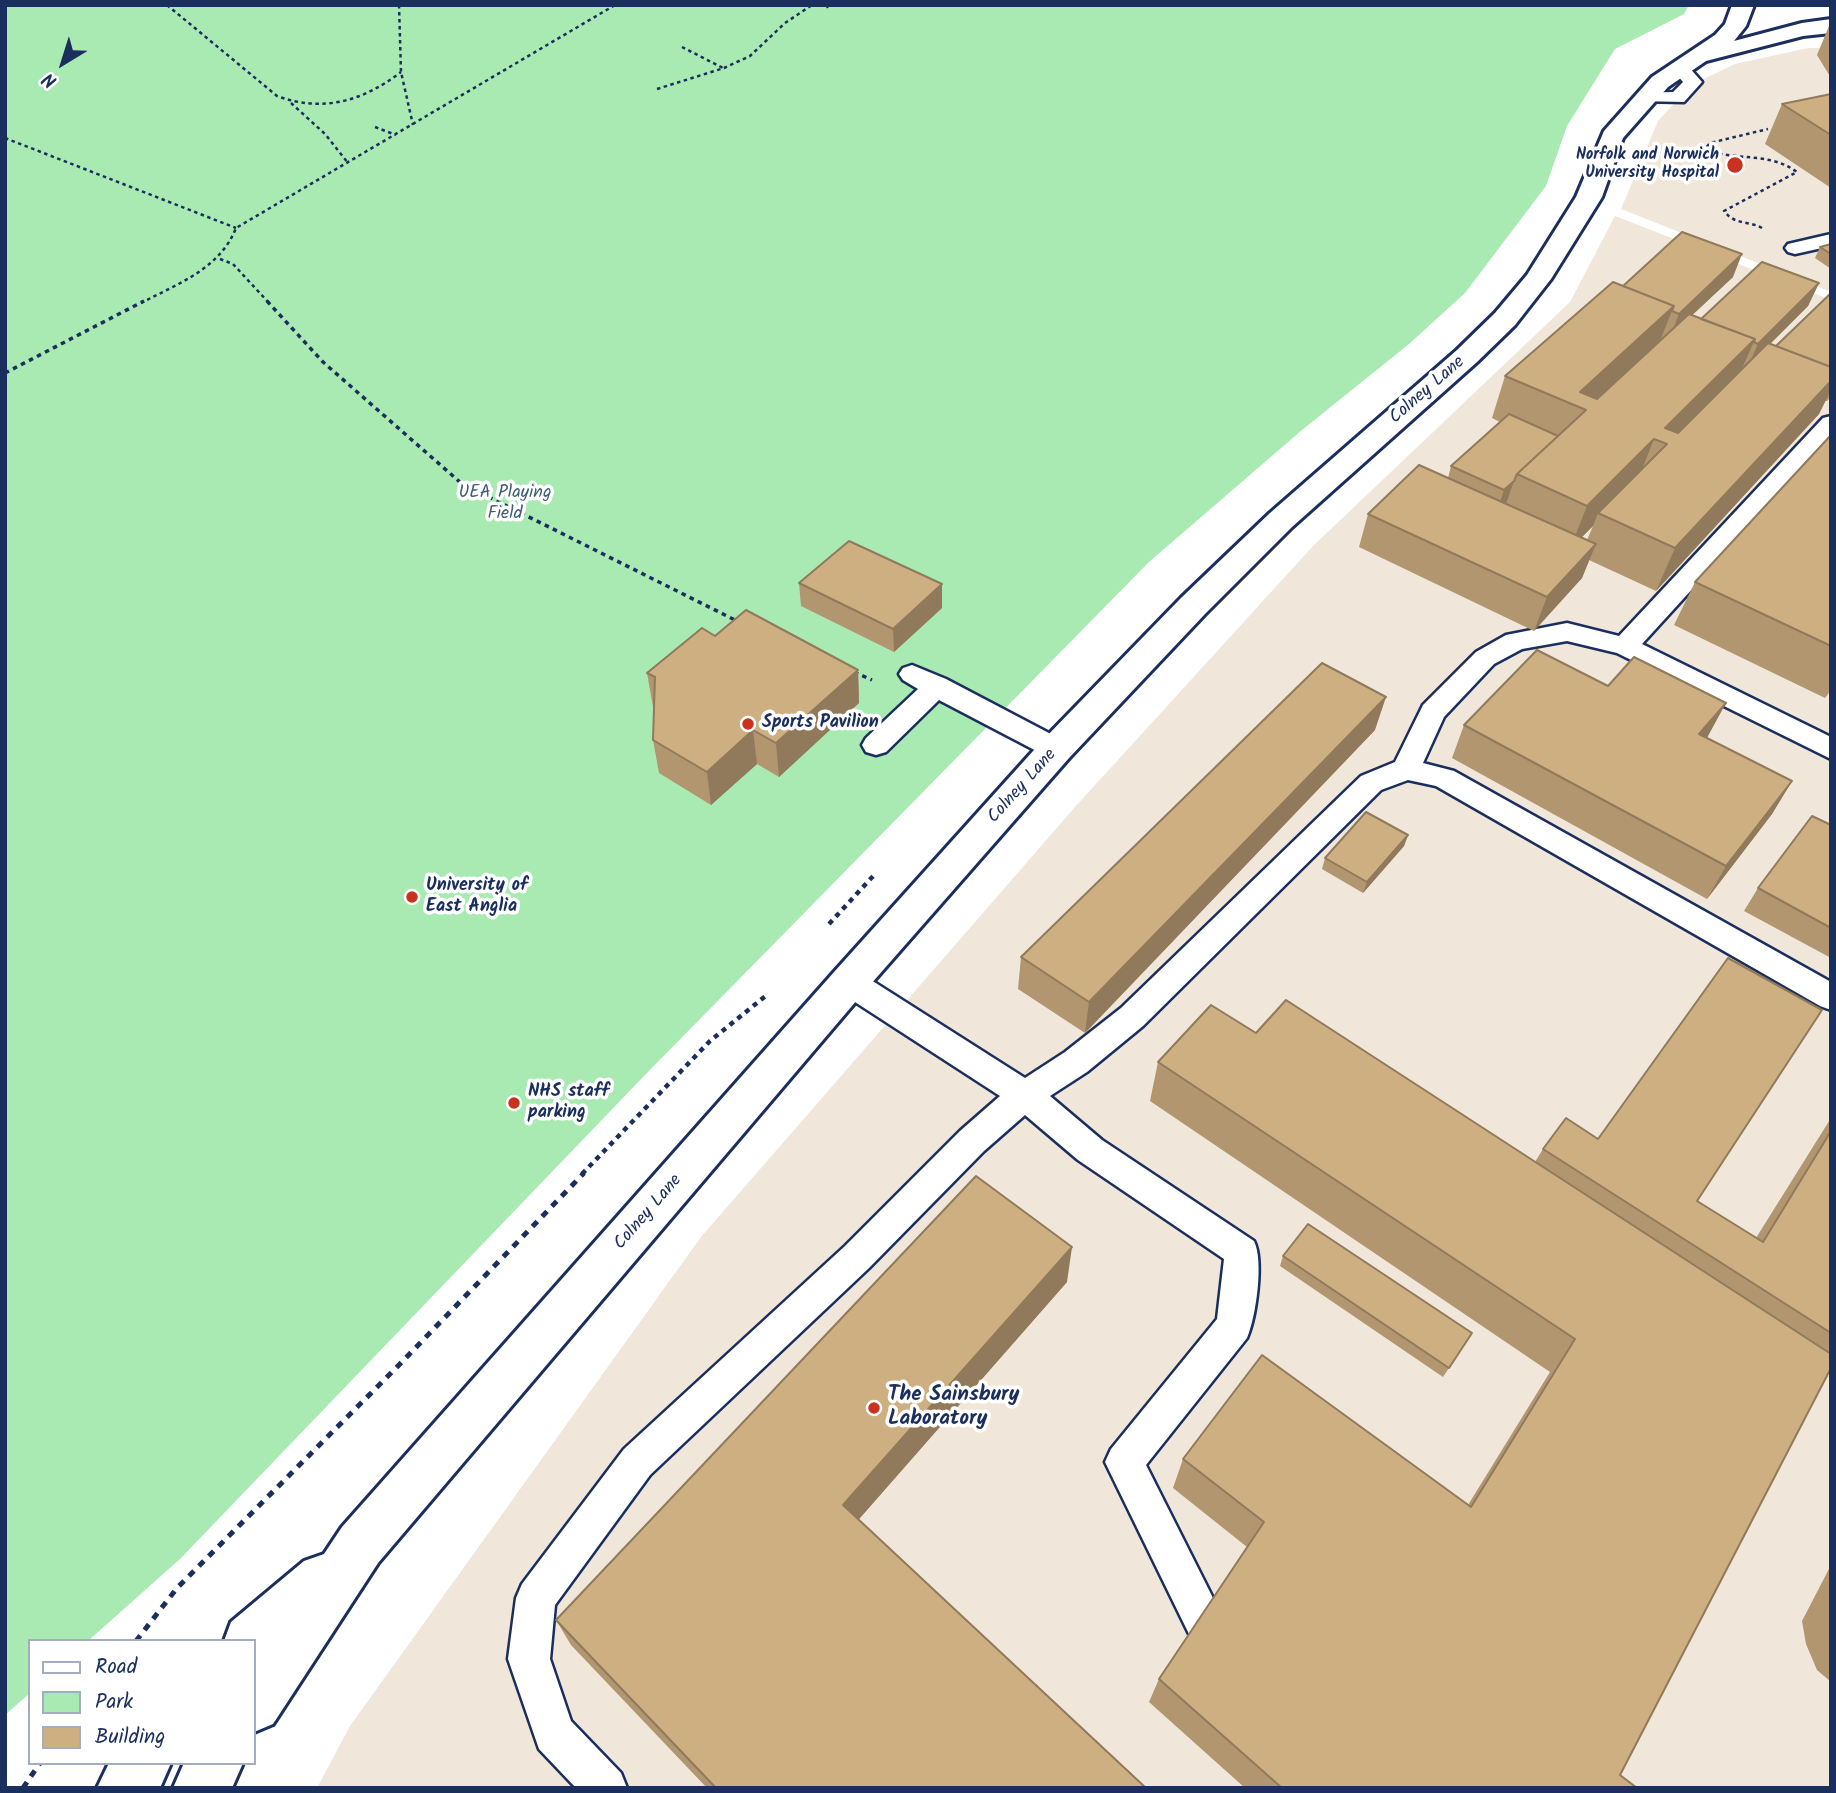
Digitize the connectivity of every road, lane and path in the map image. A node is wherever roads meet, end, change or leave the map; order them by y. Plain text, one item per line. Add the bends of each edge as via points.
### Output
1 (167, 5) edge
2 (399, 5) edge
3 (615, 5) edge
4 (812, 5) edge
5 (825, 5) edge
6 (1743, 5) edge
7 (829, 9) dead end
8 (1794, 11) dead end
9 (1831, 21) edge
10 (1831, 26) edge
11 (682, 47) dead end
12 (1691, 63) junction
13 (724, 68) junction
14 (401, 72) junction
15 (657, 89) dead end
16 (291, 103) junction
17 (413, 125) junction
18 (375, 127) dead end
19 (1768, 129) dead end
20 (397, 135) junction
21 (5, 138) edge
22 (348, 163) junction
23 (236, 228) junction
24 (1831, 240) edge
25 (1796, 248) joint
26 (220, 259) junction
27 (5, 373) edge
28 (1831, 423) edge
29 (748, 627) edge
30 (1625, 646) junction
31 (845, 668) edge
32 (882, 684) dead end
33 (876, 745) dead end
34 (1056, 749) junction
35 (1831, 749) edge
36 (1406, 769) junction
37 (882, 867) dead end
38 (826, 928) dead end
39 (849, 982) junction
40 (773, 990) dead end
41 (1831, 997) edge
42 (1026, 1095) junction
43 (360, 1545) junction
44 (1203, 1620) edge
45 (138, 1639) edge
46 (252, 1639) edge
47 (256, 1702) edge
48 (39, 1765) edge
49 (142, 1765) edge
50 (215, 1765) edge
51 (23, 1788) edge
52 (125, 1788) edge
53 (201, 1788) edge
54 (606, 1788) edge

1 - 16 path
2 - 14 path
3 - 17 path
4 - 13 path via 750,56
5 - 7 path
6 - 12 street, Colney Lane via 1723,40
8 - 9 street
10 - 12 street, Colney Lane via 1802,30
11 - 13 path
12 - 34 street, Colney Lane via 1660,82 1612,136 1589,197 1538,279 1504,319 1281,520
13 - 15 path
14 - 16 path via 374,90 332,105
14 - 17 path
16 - 22 path
17 - 20 path
18 - 20 path
19 - 25 path via 1710,143 1705,149 1718,156 1773,157 1797,172 1724,211 1730,220 1744,226 1755,224
20 - 22 path
21 - 23 path
22 - 23 path
23 - 26 path
24 - 25 lane
26 - 27 path
26 - 29 path via 233,264 323,362 461,483
28 - 30 lane
30 - 35 lane
30 - 36 lane via 1567,632 1515,641 1485,658 1433,712
31 - 32 path
33 - 34 lane via 925,680
34 - 39 street, Colney Lane
36 - 41 lane via 1444,778
36 - 42 lane via 1371,783 1132,1017
37 - 38 path
39 - 42 lane
39 - 43 street, Colney Lane
40 - 45 path via 691,1060 398,1366 177,1588
42 - 44 lane via 1090,1150 1242,1252 1234,1326 1124,1462
42 - 54 lane via 972,1141 858,1257 637,1462 536,1598 529,1659 554,1734
43 - 46 street, Colney Lane
43 - 47 street, Colney Lane
48 - 51 path
49 - 52 street
50 - 53 street

